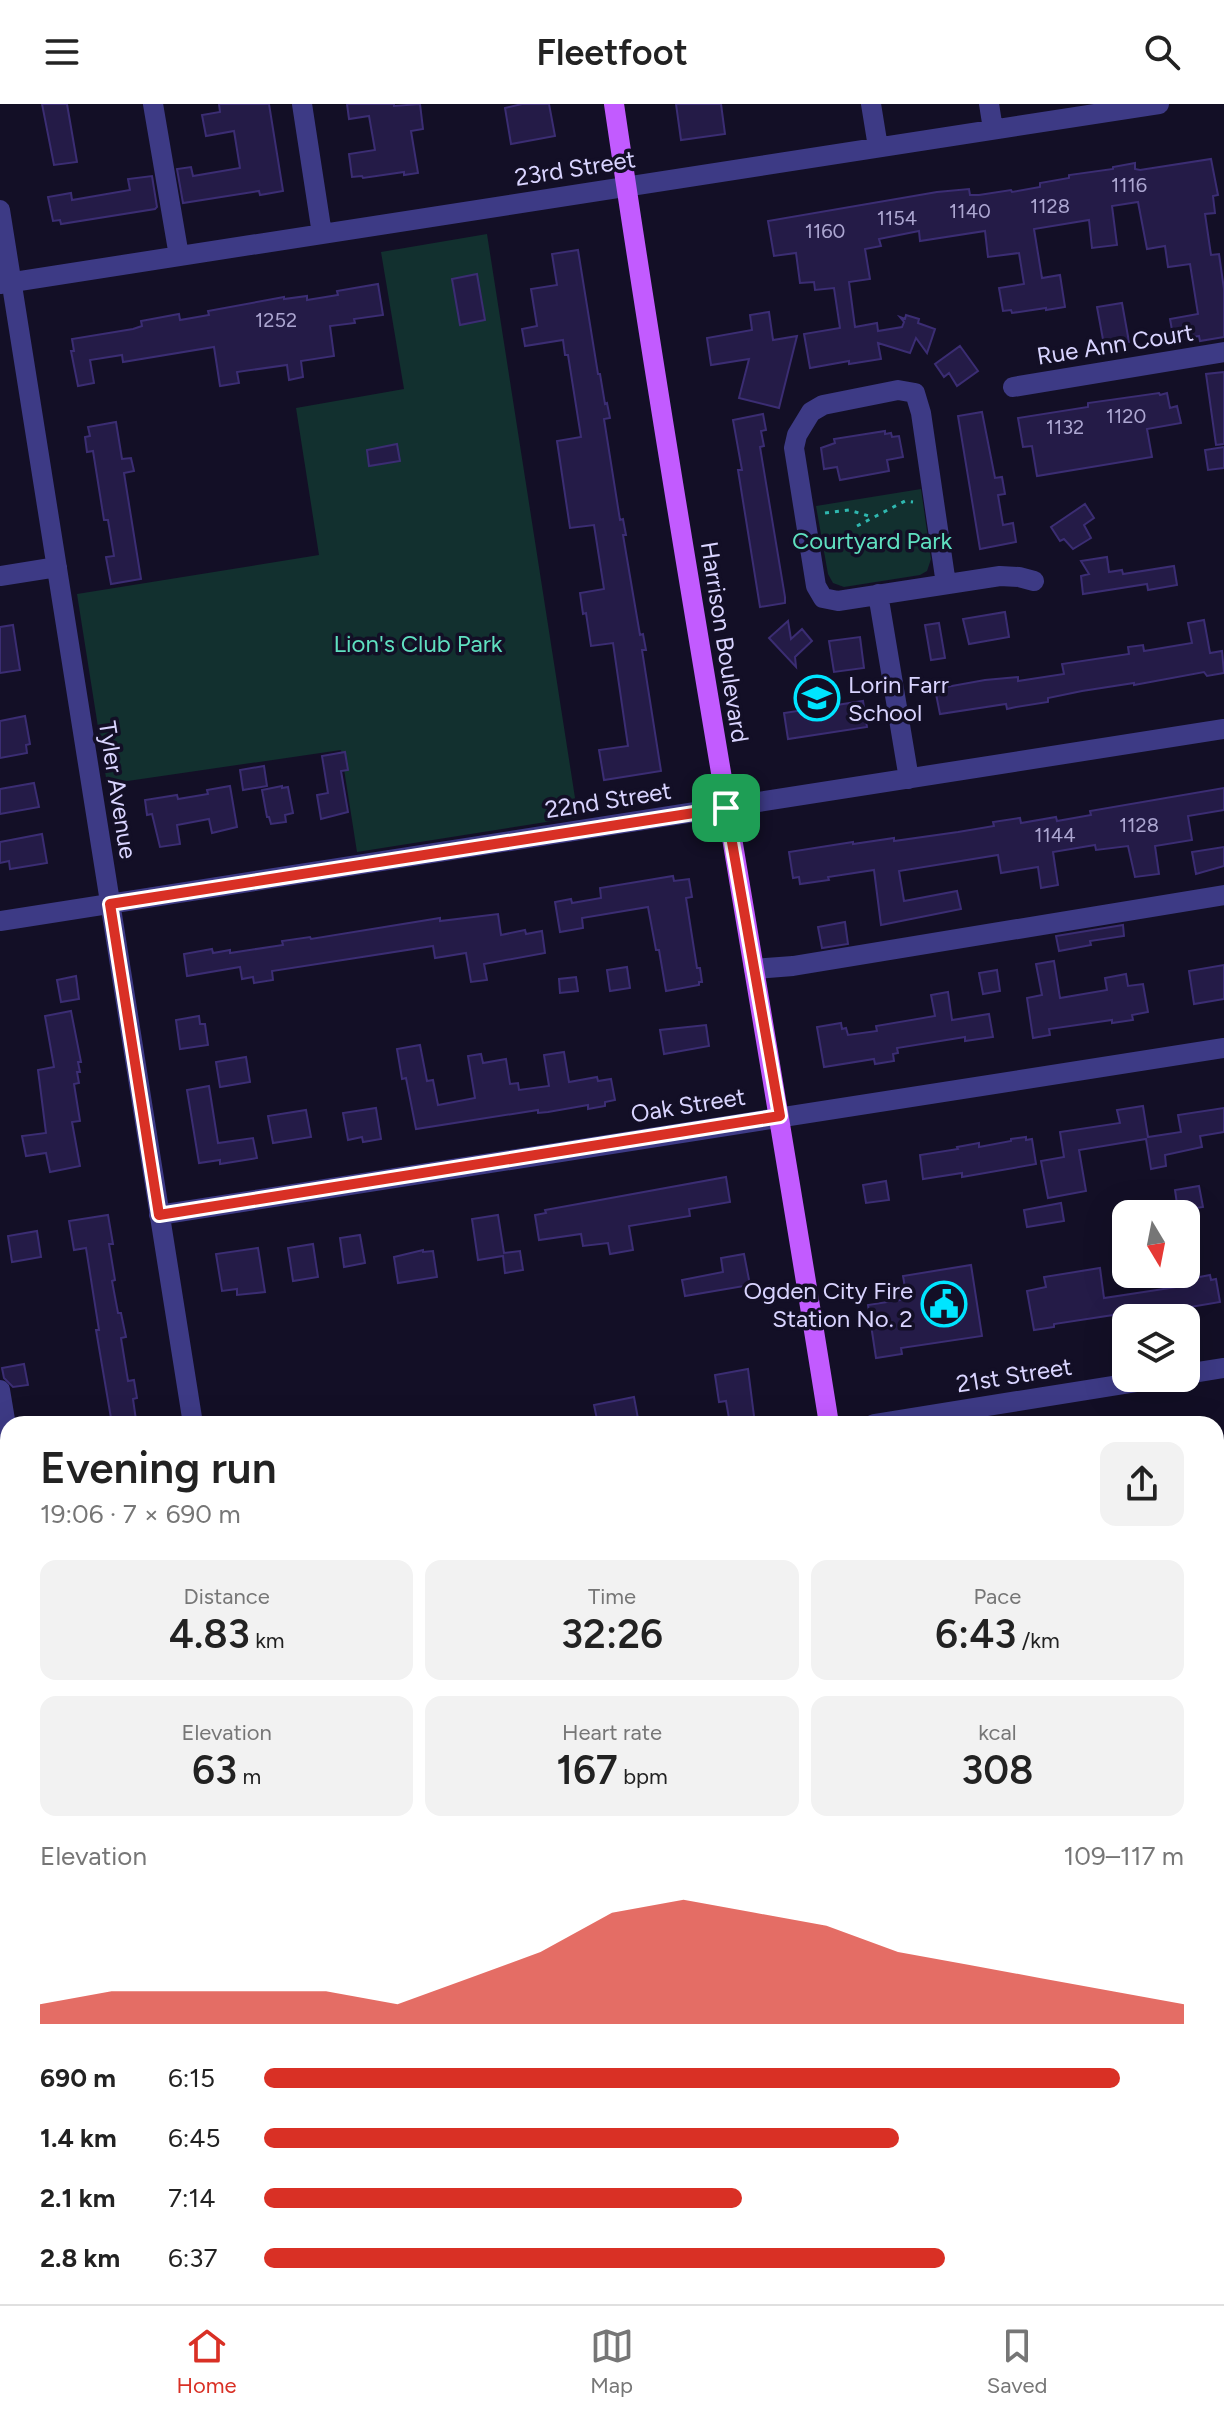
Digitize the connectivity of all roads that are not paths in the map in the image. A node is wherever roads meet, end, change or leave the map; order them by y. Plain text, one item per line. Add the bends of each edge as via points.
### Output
1 (153, 104) edge
2 (302, 104) edge
3 (614, 104) edge
4 (871, 104) edge
5 (989, 104) edge
6 (1159, 104) edge
7 (993, 129) junction
8 (878, 147) junction
9 (626, 186) junction
10 (0, 210) edge
11 (322, 234) junction
12 (179, 256) junction
13 (6, 284) edge
14 (1224, 352) edge
15 (1013, 387) dead end
16 (57, 567) junction
17 (0, 576) edge
18 (1034, 581) dead end
19 (946, 584) junction
20 (878, 594) junction
21 (1224, 729) edge
22 (909, 779) junction
23 (726, 808) junction
24 (1224, 895) edge
25 (110, 904) junction
26 (0, 921) edge
27 (754, 969) junction
28 (1224, 1048) edge
29 (780, 1116) junction
30 (159, 1215) junction
31 (1224, 1368) edge
32 (1200, 1372) edge
33 (1112, 1386) edge
34 (0, 1390) edge
35 (4, 1416) edge
36 (192, 1416) edge
37 (828, 1416) edge
38 (924, 1416) edge

1 - 12 street
2 - 11 street
3 - 9 main road, Harrison Boulevard
4 - 8 street
5 - 7 street
6 - 7 street, 23rd Street
7 - 8 street, 23rd Street
8 - 9 street, 23rd Street
9 - 11 street, 23rd Street
9 - 23 main road, Harrison Boulevard
10 - 13 street, Tyler Avenue
11 - 12 street, 23rd Street
12 - 13 street, 23rd Street
13 - 16 street, Tyler Avenue
14 - 15 street, Rue Ann Court
16 - 17 street
16 - 25 street, Tyler Avenue
18 - 19 street via 1000,576
19 - 20 street
19 - 20 street via 921,413 915,393 898,390 823,405 811,412 794,448 816,586 823,598 838,601
20 - 22 street
21 - 22 street, 22nd Street
22 - 23 street, 22nd Street
23 - 25 street, 22nd Street
23 - 27 main road, Harrison Boulevard
24 - 27 street
25 - 26 street, 22nd Street
25 - 30 street, Tyler Avenue
27 - 29 main road, Harrison Boulevard
28 - 29 street, Oak Street
29 - 30 street, Oak Street
29 - 37 main road, Harrison Boulevard
30 - 36 street, Tyler Avenue
31 - 32 street
33 - 38 street, 21st Street
34 - 35 street

